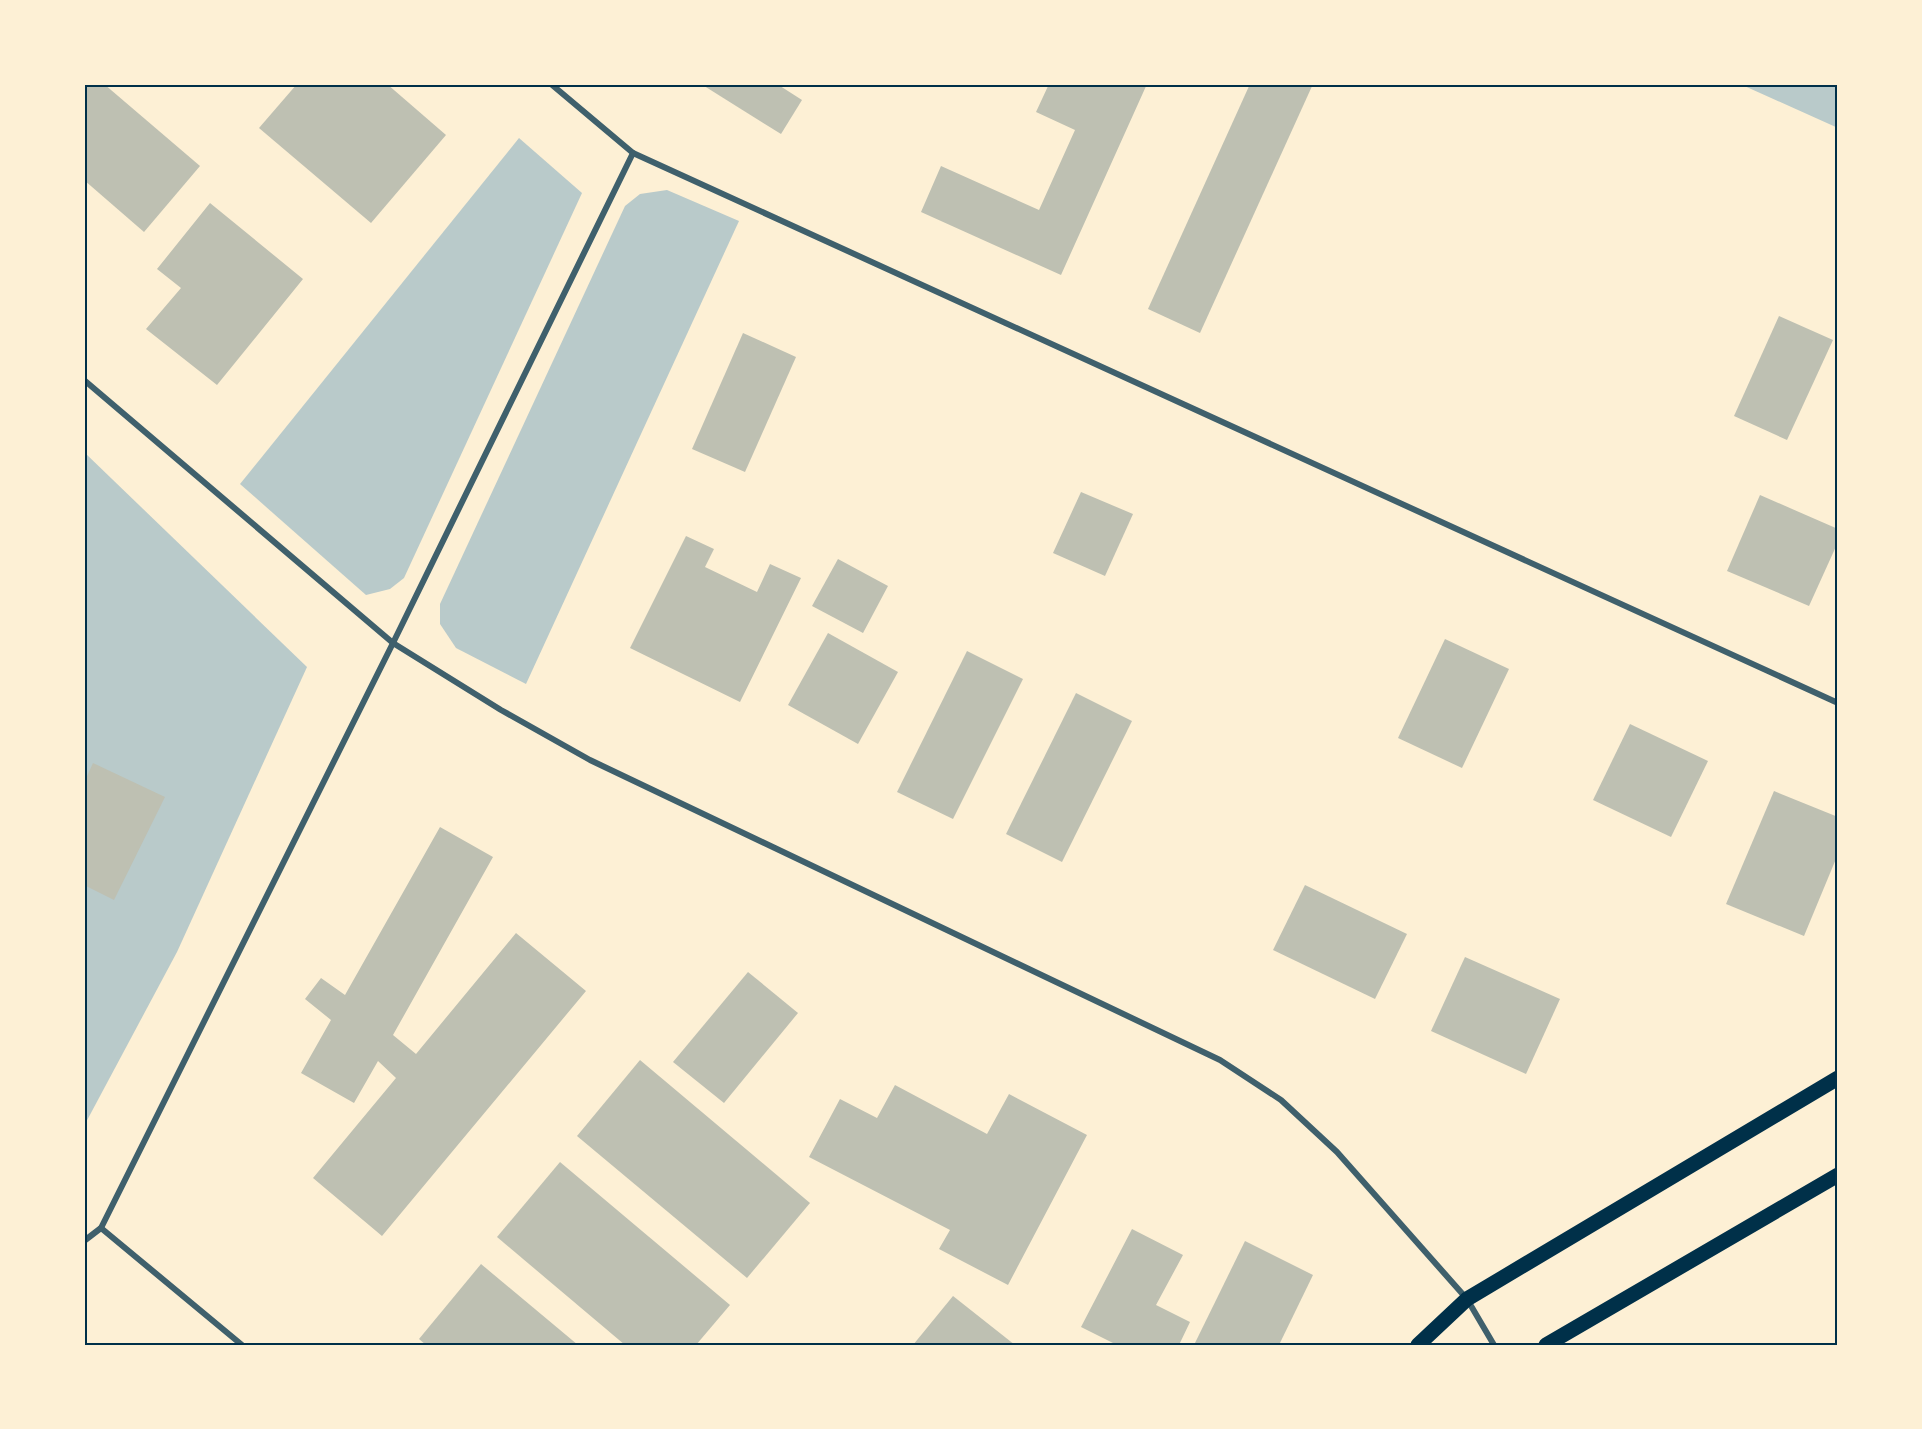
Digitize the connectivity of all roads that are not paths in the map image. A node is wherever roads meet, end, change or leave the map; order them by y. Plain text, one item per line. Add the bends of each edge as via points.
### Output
1 (551, 84) edge
2 (633, 153) junction
3 (84, 380) edge
4 (393, 643) junction
5 (1838, 703) edge
6 (1838, 1078) edge
7 (1838, 1175) edge
8 (101, 1228) junction
9 (84, 1241) edge
10 (1467, 1299) junction
11 (242, 1345) edge
12 (1418, 1345) edge
13 (1494, 1345) edge
14 (1546, 1345) edge

1 - 2 street
2 - 4 street
2 - 5 street
3 - 4 street
4 - 8 street
4 - 10 street via 590,760 1220,1060 1281,1100 1337,1152
6 - 10 main road
7 - 14 main road
8 - 9 street
8 - 11 street
10 - 12 main road
10 - 13 street

